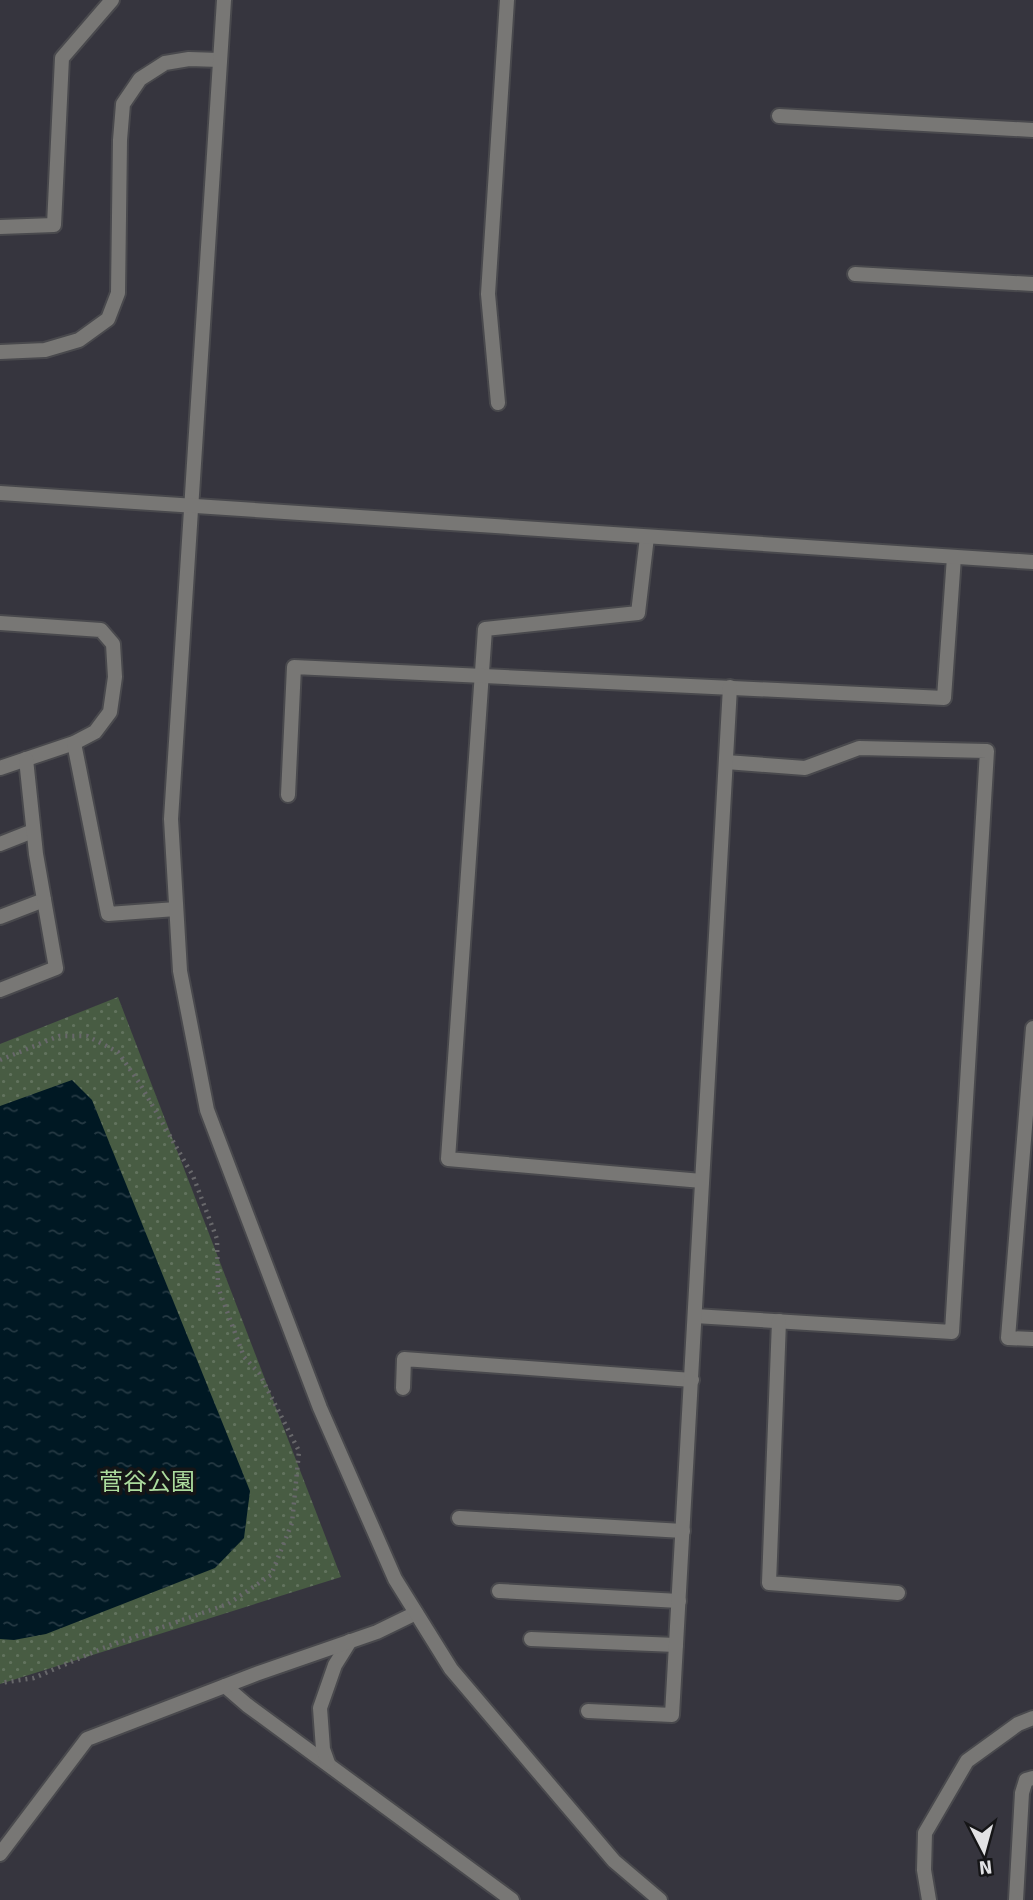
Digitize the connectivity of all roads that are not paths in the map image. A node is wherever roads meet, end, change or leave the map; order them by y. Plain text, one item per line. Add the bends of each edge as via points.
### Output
1 (112, 0) edge
2 (224, 0) edge
3 (507, 0) edge
4 (220, 60) junction
5 (779, 116) dead end
6 (1033, 130) edge
7 (0, 227) edge
8 (855, 274) dead end
9 (1033, 284) edge
10 (0, 352) edge
11 (498, 403) dead end
12 (0, 494) edge
13 (190, 506) junction
14 (647, 537) junction
15 (954, 557) junction
16 (1033, 562) edge
17 (0, 623) edge
18 (481, 675) junction
19 (730, 687) junction
20 (74, 743) junction
21 (26, 759) junction
22 (726, 762) junction
23 (0, 768) edge
24 (288, 795) dead end
25 (33, 831) junction
26 (0, 844) edge
27 (44, 900) junction
28 (176, 909) junction
29 (0, 917) edge
30 (0, 990) edge
31 (1033, 1028) edge
32 (702, 1181) junction
33 (695, 1316) junction
34 (779, 1321) junction
35 (1033, 1339) edge
36 (692, 1380) junction
37 (403, 1388) dead end
38 (459, 1518) dead end
39 (682, 1531) junction
40 (499, 1591) dead end
41 (898, 1593) dead end
42 (679, 1601) junction
43 (416, 1613) junction
44 (531, 1639) dead end
45 (351, 1641) junction
46 (676, 1645) junction
47 (225, 1686) junction
48 (588, 1711) dead end
49 (1033, 1718) edge
50 (328, 1763) junction
51 (1033, 1779) edge
52 (1026, 1848) edge
53 (0, 1854) edge
54 (512, 1900) edge
55 (660, 1900) edge
56 (929, 1900) edge
57 (1016, 1900) edge

1 - 7 street via 62,58 54,225
2 - 4 street
3 - 11 street via 488,294
4 - 10 street via 165,63 140,79 123,104 118,293 108,319 79,340 45,350
4 - 13 street
5 - 6 street
8 - 9 street
12 - 13 street
13 - 14 street
13 - 28 street via 171,819
14 - 15 street
14 - 18 street via 638,613 485,629
15 - 16 street
15 - 19 street via 944,698
17 - 20 street via 101,630 113,644 116,677 110,712 95,732
18 - 19 street
18 - 24 street via 294,667
18 - 32 street via 448,1159
19 - 22 street
20 - 21 street
20 - 28 street via 108,914
21 - 23 street
21 - 25 street
22 - 32 street
22 - 34 street via 805,768 859,748 987,751 952,1332
25 - 26 street
25 - 27 street
27 - 29 street
27 - 30 street via 56,968
28 - 43 street via 180,971 207,1110 320,1408 395,1579
31 - 35 street via 1009,1338
32 - 33 street
33 - 34 street
33 - 36 street
34 - 41 street via 769,1583
36 - 37 street via 404,1359
36 - 39 street
38 - 39 street
39 - 42 street
40 - 42 street
42 - 46 street
43 - 45 street
43 - 55 street via 450,1669 523,1755 614,1861
44 - 46 street
45 - 47 street
45 - 50 street via 335,1665 320,1708
46 - 48 street via 672,1715
47 - 50 street
47 - 53 street via 87,1738
49 - 56 street via 967,1761 925,1833
50 - 54 street
51 - 52 street via 1026,1780 1022,1793
52 - 57 street

